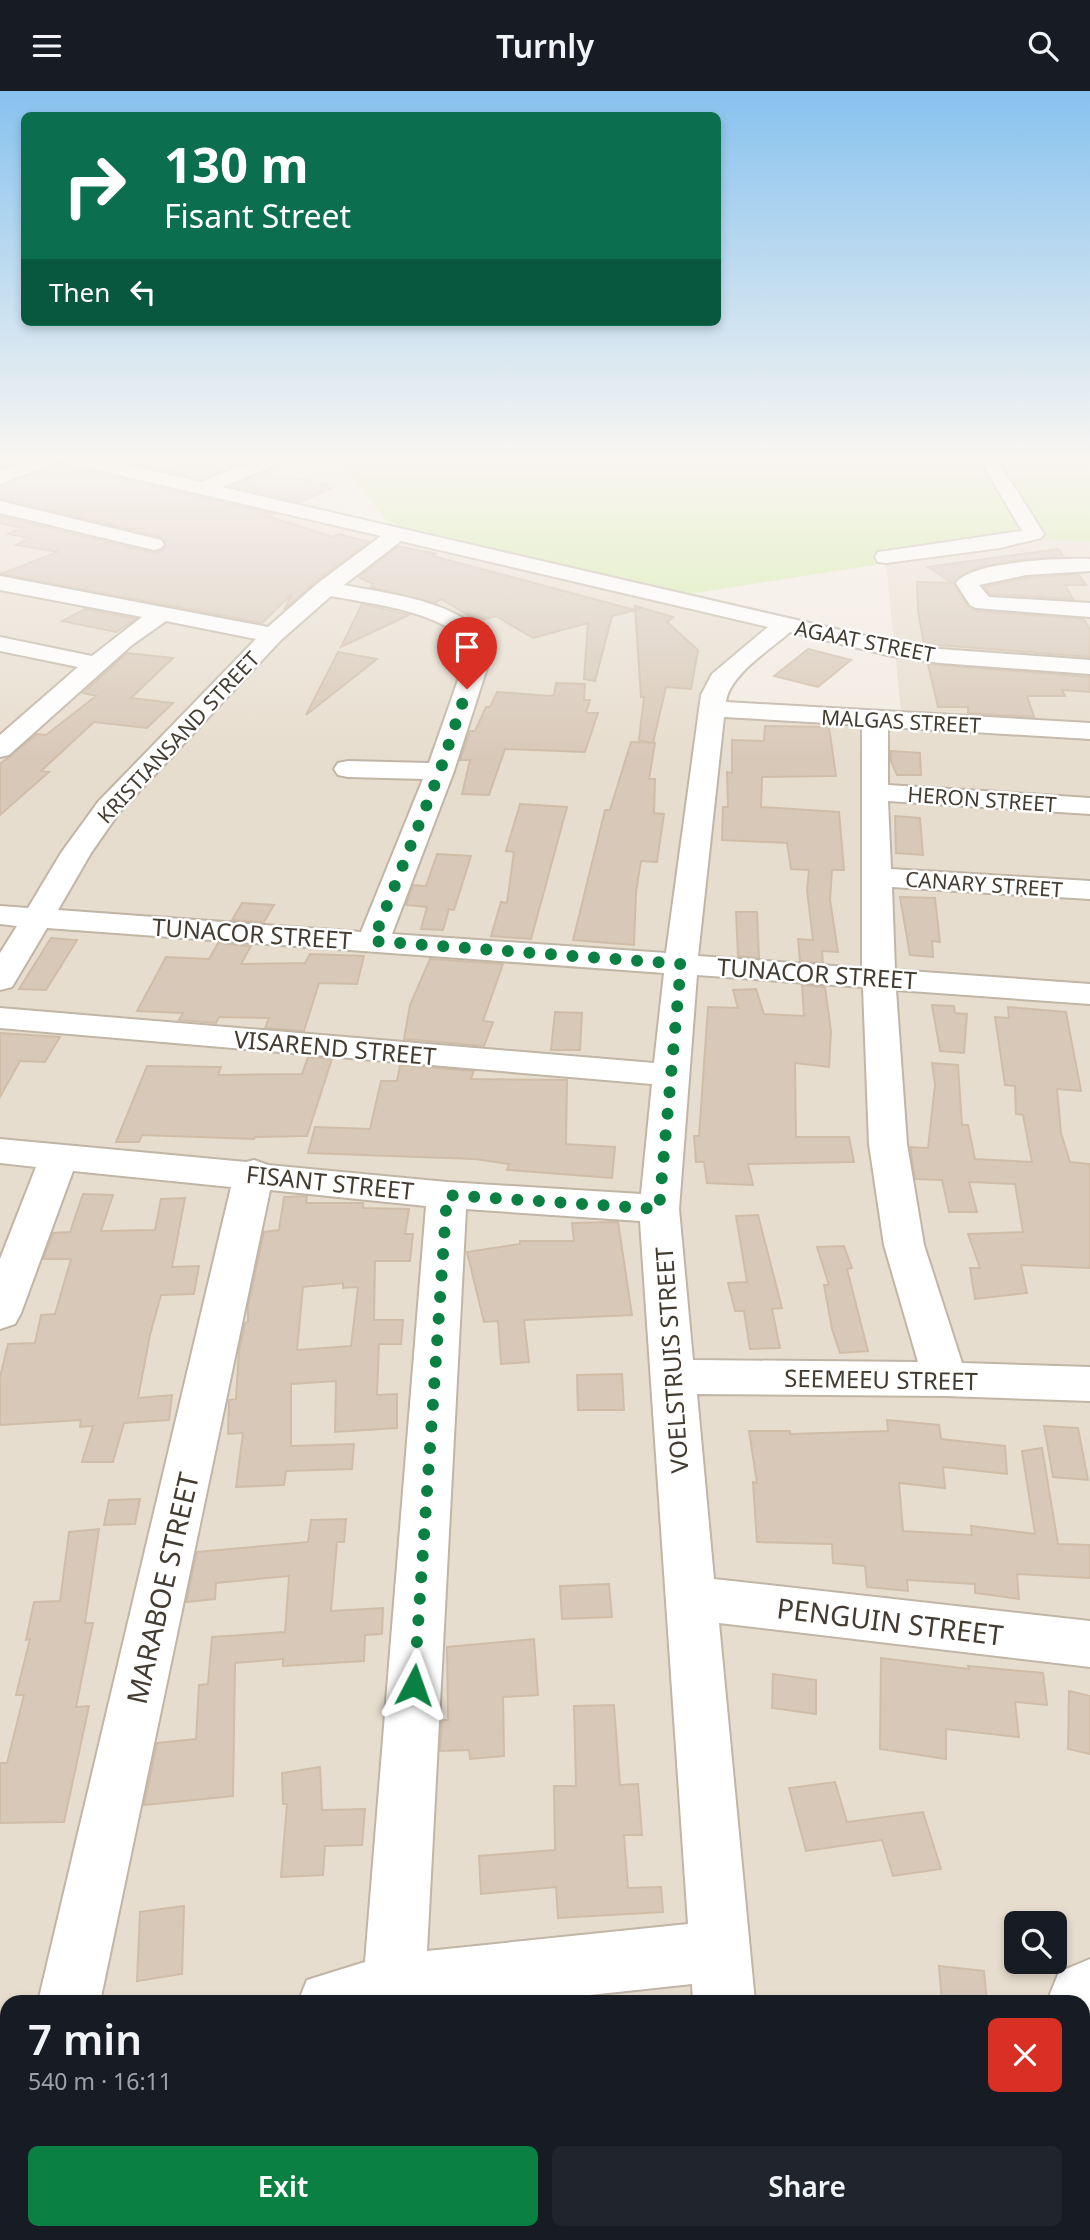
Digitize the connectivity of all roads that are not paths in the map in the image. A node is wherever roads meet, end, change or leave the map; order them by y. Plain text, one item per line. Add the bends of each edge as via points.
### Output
1 (365, 558) edge
2 (505, 558) edge
3 (1090, 565) edge
4 (0, 583) edge
5 (326, 588) junction
6 (1090, 610) edge
7 (160, 615) junction
8 (784, 625) junction
9 (273, 635) junction
10 (0, 644) edge
11 (97, 664) junction
12 (1090, 667) edge
13 (712, 709) junction
14 (0, 714) edge
15 (875, 720) junction
16 (32, 722) junction
17 (1090, 731) edge
18 (0, 748) edge
19 (348, 769) dead end
20 (440, 771) junction
21 (874, 792) junction
22 (1090, 806) edge
23 (877, 877) junction
24 (1090, 890) edge
25 (0, 915) edge
26 (39, 917) junction
27 (373, 941) junction
28 (681, 964) junction
29 (879, 977) junction
30 (0, 980) edge
31 (1090, 993) edge
32 (0, 1018) edge
33 (671, 1075) junction
34 (0, 1151) edge
35 (59, 1157) junction
36 (254, 1174) junction
37 (447, 1195) junction
38 (659, 1209) junction
39 (0, 1313) edge
40 (671, 1377) junction
41 (945, 1379) junction
42 (1090, 1384) edge
43 (690, 1598) junction
44 (1090, 1644) edge
45 (721, 1976) edge
46 (393, 1994) edge
47 (71, 1995) edge

1 - 5 street, KRISTIANSAND STREET
2 - 8 street, AGAAT STREET
3 - 6 street via 1017,571 967,583 984,603
4 - 7 street
5 - 9 street, KRISTIANSAND STREET
5 - 20 street via 437,615 478,637 482,646
7 - 9 street
7 - 11 street
8 - 12 street, AGAAT STREET via 928,654
8 - 13 street, VOELSTRUIS STREET via 721,679
9 - 26 street, KRISTIANSAND STREET via 108,808
10 - 11 street
11 - 16 street
13 - 15 street, MALGAS STREET
13 - 28 street, VOELSTRUIS STREET
14 - 16 street
15 - 17 street, MALGAS STREET
15 - 21 street
16 - 18 street
19 - 20 street
20 - 27 street
21 - 22 street, HERON STREET
21 - 23 street
23 - 24 street, CANARY STREET
23 - 29 street
25 - 26 street, TUNACOR STREET
26 - 27 street, TUNACOR STREET
26 - 30 street, KRISTIANSAND STREET
27 - 28 street, TUNACOR STREET
28 - 29 street, TUNACOR STREET
28 - 33 street, VOELSTRUIS STREET
29 - 31 street, TUNACOR STREET
29 - 41 street via 888,1144 904,1245
32 - 33 street, VISAREND STREET
33 - 38 street, VOELSTRUIS STREET
34 - 35 street, FISANT STREET
35 - 36 street, FISANT STREET
35 - 39 street
36 - 37 street, FISANT STREET
36 - 47 street, MARABOE STREET
37 - 38 street, FISANT STREET
37 - 46 street
38 - 40 street, VOELSTRUIS STREET
40 - 41 street, SEEMEEU STREET
40 - 43 street, VOELSTRUIS STREET
41 - 42 street, SEEMEEU STREET
43 - 44 street, PENGUIN STREET
43 - 45 street, VOELSTRUIS STREET
45 - 46 street

